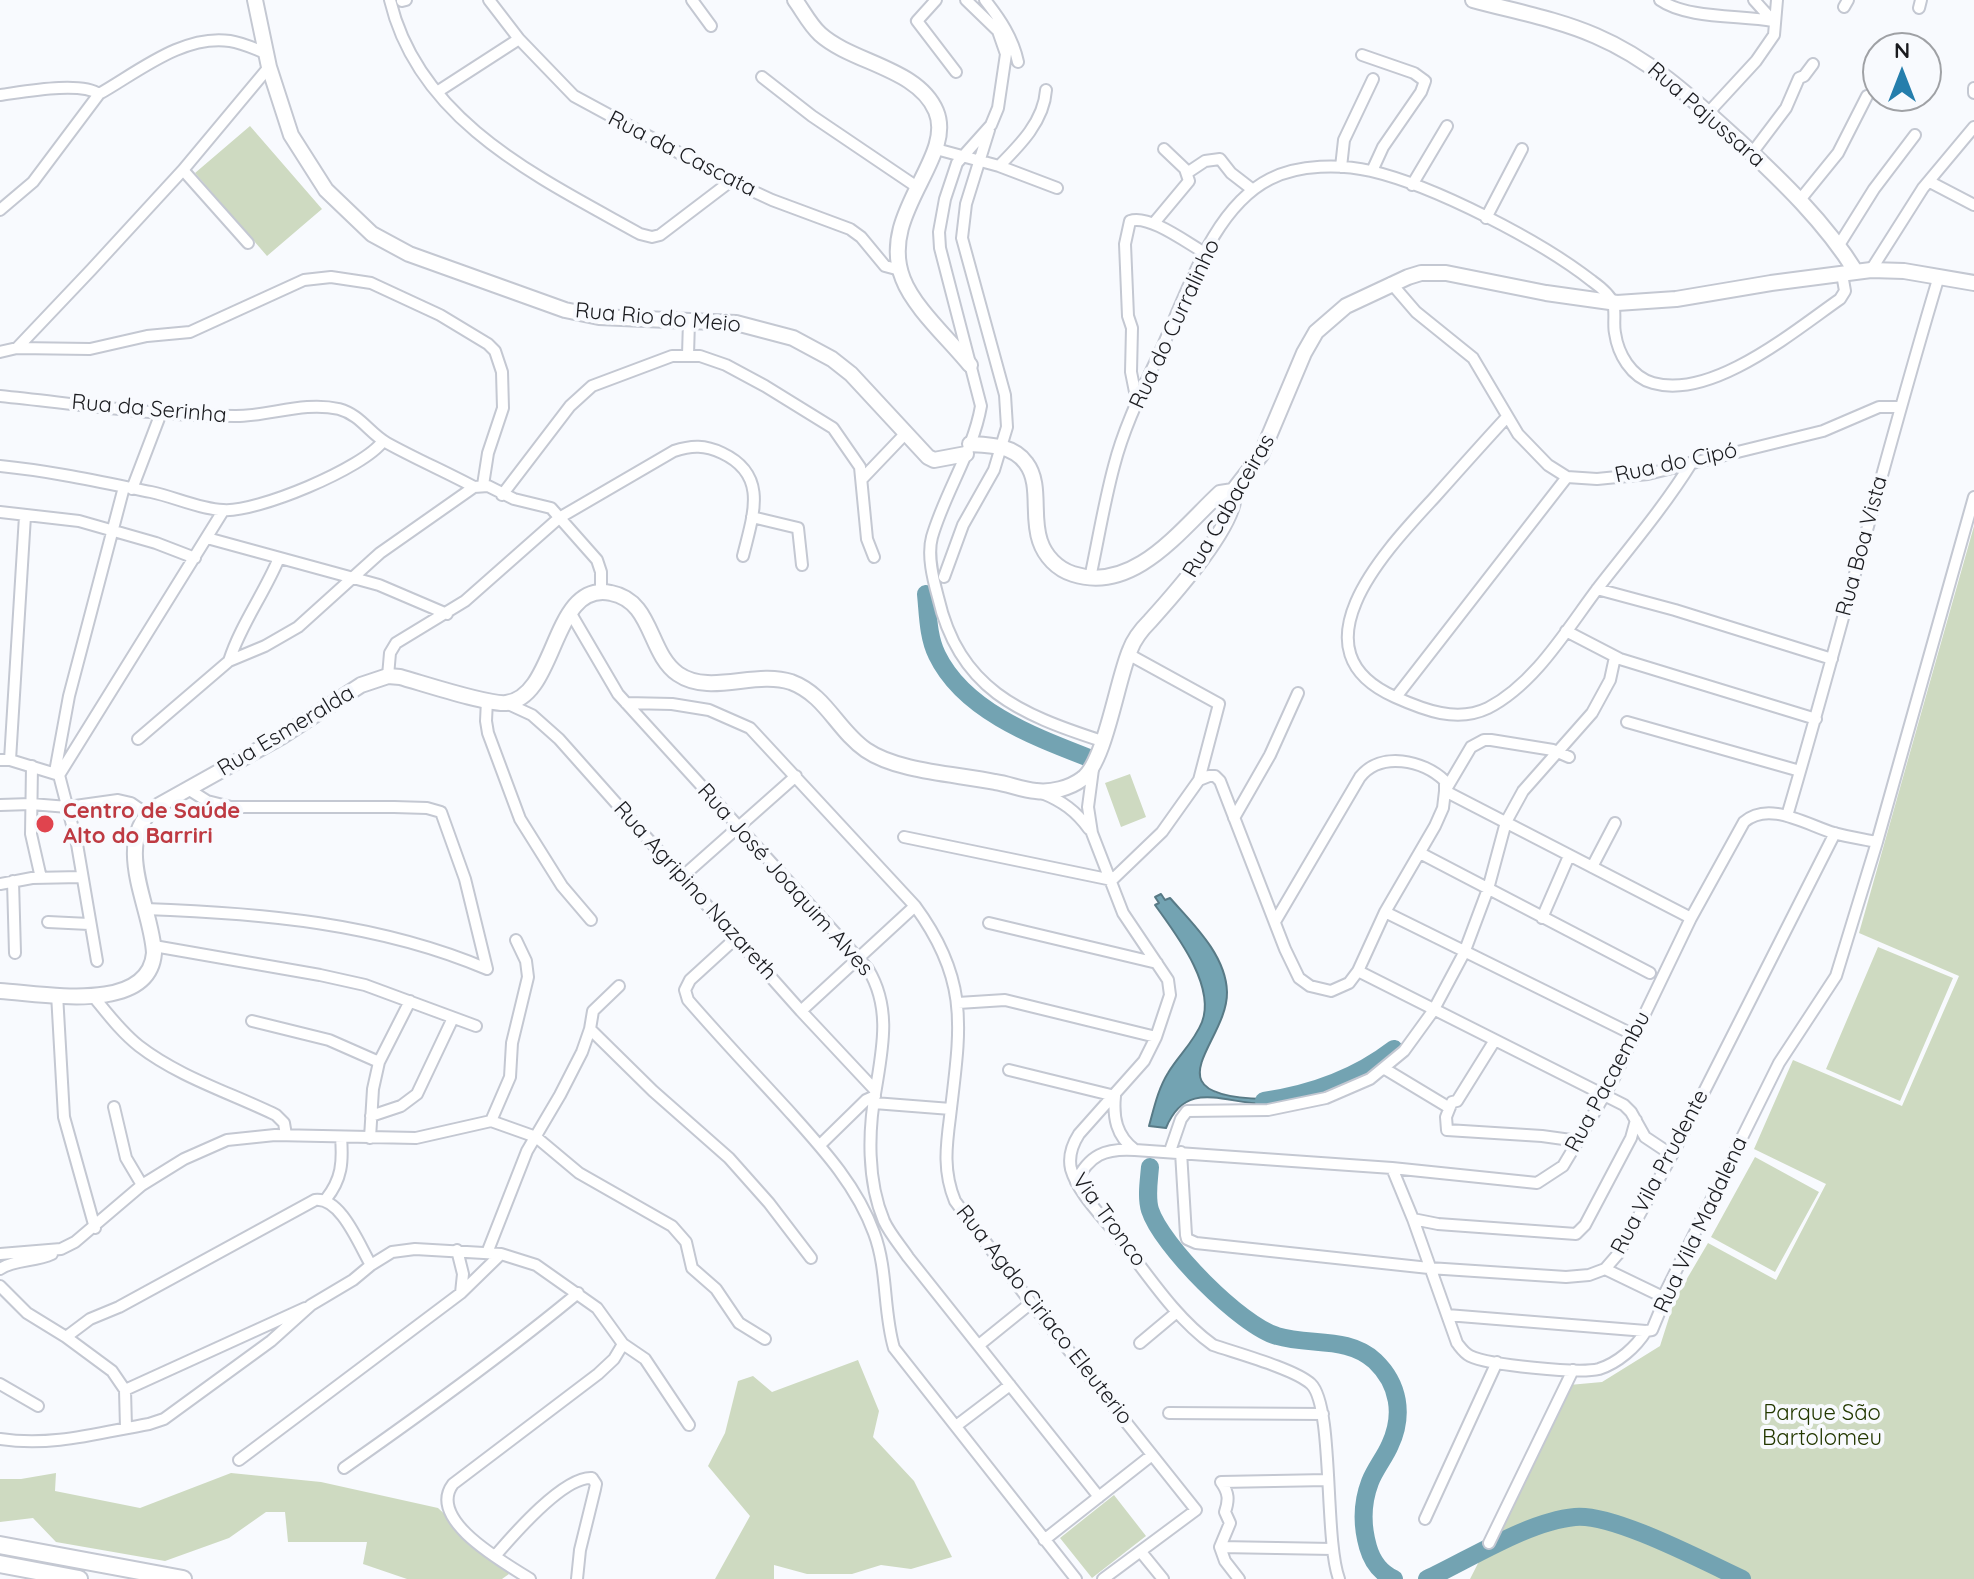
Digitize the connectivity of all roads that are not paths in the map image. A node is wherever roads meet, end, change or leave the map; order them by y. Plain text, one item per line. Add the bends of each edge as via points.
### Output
1 (255, 0) edge
2 (390, 0) edge
3 (489, 0) edge
4 (692, 0) edge
5 (795, 0) edge
6 (936, 0) edge
7 (966, 0) edge
8 (985, 0) edge
9 (1473, 0) edge
10 (1660, 0) edge
11 (1754, 0) edge
12 (1777, 0) edge
13 (1496, 3) edge
14 (1773, 21) junction
15 (711, 26) dead end
16 (519, 39) junction
17 (1362, 55) dead end
18 (268, 60) junction
19 (1018, 62) dead end
20 (1813, 64) dead end
21 (956, 72) dead end
22 (762, 77) dead end
23 (1373, 79) dead end
24 (1046, 90) dead end
25 (437, 92) junction
26 (99, 94) junction
27 (0, 95) edge
28 (1862, 106) edge
29 (1708, 113) junction
30 (991, 125) junction
31 (1447, 126) dead end
32 (1973, 126) edge
33 (1915, 135) dead end
34 (936, 149) junction
35 (1164, 149) dead end
36 (1522, 149) dead end
37 (1752, 153) junction
38 (961, 156) junction
39 (979, 161) junction
40 (999, 166) junction
41 (1341, 167) junction
42 (183, 170) junction
43 (1372, 171) junction
44 (1187, 173) junction
45 (731, 181) junction
46 (1930, 182) junction
47 (1412, 185) junction
48 (917, 187) junction
49 (1057, 188) dead end
50 (1253, 190) junction
51 (1799, 201) junction
52 (1974, 205) edge
53 (0, 210) edge
54 (1486, 218) junction
55 (1154, 223) junction
56 (248, 243) dead end
57 (1839, 245) junction
58 (1205, 253) junction
59 (900, 270) junction
60 (1856, 272) junction
61 (1939, 276) junction
62 (1391, 283) junction
63 (1974, 283) edge
64 (1612, 302) junction
65 (689, 321) junction
66 (17, 348) junction
67 (0, 352) edge
68 (688, 355) junction
69 (970, 365) junction
70 (0, 396) edge
71 (1137, 402) junction
72 (1899, 407) junction
73 (161, 413) junction
74 (1507, 417) junction
75 (905, 434) junction
76 (383, 441) junction
77 (1002, 446) junction
78 (968, 449) junction
79 (1692, 462) junction
80 (0, 466) edge
81 (1567, 477) junction
82 (862, 479) junction
83 (478, 486) junction
84 (128, 488) junction
85 (1233, 491) junction
86 (502, 495) junction
87 (1974, 497) edge
88 (223, 511) junction
89 (0, 512) edge
90 (25, 516) junction
91 (752, 517) junction
92 (559, 518) junction
93 (112, 532) junction
94 (207, 538) junction
95 (743, 556) dead end
96 (874, 557) dead end
97 (195, 558) junction
98 (279, 558) junction
99 (802, 565) dead end
100 (354, 577) junction
101 (944, 577) dead end
102 (1090, 578) junction
103 (1597, 589) junction
104 (601, 592) junction
105 (570, 612) junction
106 (447, 614) junction
107 (1566, 631) junction
108 (1128, 654) junction
109 (1615, 657) junction
110 (1832, 659) junction
111 (229, 661) junction
112 (388, 676) junction
113 (1298, 693) dead end
114 (1396, 697) junction
115 (487, 700) junction
116 (506, 703) junction
117 (626, 703) junction
118 (1816, 719) junction
119 (1627, 722) dead end
120 (138, 739) dead end
121 (1102, 741) junction
122 (1556, 751) junction
123 (1569, 757) dead end
124 (5, 760) edge
125 (32, 766) junction
126 (1093, 769) junction
127 (1800, 771) junction
128 (57, 773) junction
129 (796, 776) junction
130 (1199, 780) junction
131 (188, 789) junction
132 (1037, 791) junction
133 (1445, 791) junction
134 (31, 804) junction
135 (0, 805) edge
136 (68, 807) junction
137 (147, 814) junction
138 (1787, 816) junction
139 (1234, 818) junction
140 (1506, 822) junction
141 (1615, 823) dead end
142 (739, 827) junction
143 (1092, 833) junction
144 (1835, 833) junction
145 (904, 837) dead end
146 (1877, 842) junction
147 (1420, 853) junction
148 (1569, 856) junction
149 (1592, 867) junction
150 (81, 877) junction
151 (682, 877) junction
152 (41, 878) junction
153 (1112, 880) junction
154 (13, 881) junction
155 (0, 884) edge
156 (1488, 889) junction
157 (915, 906) junction
158 (145, 909) junction
159 (1385, 912) junction
160 (1542, 918) junction
161 (1691, 918) junction
162 (591, 920) dead end
163 (1276, 920) junction
164 (48, 922) dead end
165 (989, 923) dead end
166 (89, 924) junction
167 (736, 938) junction
168 (516, 940) dead end
169 (154, 946) junction
170 (15, 953) dead end
171 (1464, 953) junction
172 (860, 958) junction
173 (97, 961) dead end
174 (1157, 963) junction
175 (1358, 971) junction
176 (1650, 973) dead end
177 (619, 986) dead end
178 (0, 991) edge
179 (57, 994) junction
180 (93, 996) junction
181 (410, 1001) junction
182 (958, 1003) junction
183 (801, 1011) junction
184 (1433, 1011) junction
185 (453, 1018) junction
186 (252, 1021) dead end
187 (476, 1026) dead end
188 (590, 1029) junction
189 (1634, 1035) junction
190 (1156, 1037) junction
191 (1495, 1040) junction
192 (379, 1062) junction
193 (1385, 1069) junction
194 (1009, 1070) dead end
195 (1115, 1096) junction
196 (1604, 1096) junction
197 (875, 1097) junction
198 (114, 1107) dead end
199 (1448, 1107) junction
200 (951, 1109) junction
201 (371, 1116) junction
202 (1636, 1120) junction
203 (491, 1121) junction
204 (286, 1135) junction
205 (341, 1137) junction
206 (536, 1137) junction
207 (370, 1138) junction
208 (1578, 1141) junction
209 (820, 1145) junction
210 (1135, 1150) junction
211 (1175, 1152) junction
212 (1672, 1155) junction
213 (1392, 1168) junction
214 (1076, 1182) junction
215 (142, 1185) junction
216 (326, 1199) junction
217 (1413, 1219) junction
218 (95, 1228) junction
219 (61, 1249) junction
220 (457, 1250) junction
221 (487, 1253) junction
222 (0, 1254) edge
223 (501, 1254) junction
224 (811, 1258) dead end
225 (367, 1268) junction
226 (1429, 1268) junction
227 (0, 1269) edge
228 (1605, 1269) junction
229 (0, 1286) edge
230 (461, 1293) junction
231 (578, 1293) junction
232 (1663, 1297) junction
233 (1031, 1303) junction
234 (311, 1305) junction
235 (1177, 1312) junction
236 (1447, 1315) junction
237 (1646, 1331) junction
238 (66, 1337) junction
239 (765, 1339) dead end
240 (1140, 1343) dead end
241 (623, 1344) junction
242 (979, 1345) junction
243 (1497, 1362) junction
244 (1573, 1370) junction
245 (1010, 1385) junction
246 (2, 1390) edge
247 (125, 1390) junction
248 (38, 1406) dead end
249 (1169, 1413) dead end
250 (1323, 1414) junction
251 (689, 1425) dead end
252 (956, 1426) junction
253 (126, 1428) junction
254 (0, 1439) edge
255 (1152, 1455) junction
256 (239, 1460) dead end
257 (344, 1468) dead end
258 (1327, 1480) junction
259 (1099, 1497) junction
260 (1425, 1519) dead end
261 (1044, 1540) junction
262 (1489, 1543) dead end
263 (0, 1545) edge
264 (1220, 1547) junction
265 (1333, 1549) junction
266 (1141, 1552) junction
267 (495, 1556) junction
268 (0, 1564) edge
269 (79, 1579) edge
270 (183, 1579) edge
271 (530, 1579) edge
272 (577, 1579) edge
273 (1076, 1579) edge
274 (1103, 1579) edge
275 (1163, 1579) edge
276 (1239, 1579) edge
277 (1339, 1579) edge

1 - 18 main road
2 - 25 street via 407,47
3 - 16 street, Rua da Cascata
4 - 15 street
5 - 34 main road via 819,33 927,95 938,115
6 - 21 street via 917,21
7 - 30 street via 998,31 1005,49
8 - 19 street via 1003,24
9 - 13 main road, Rua Pajussara
10 - 14 street via 1701,15
11 - 14 street
12 - 14 street
13 - 29 main road, Rua Pajussara via 1614,45 1660,71
14 - 29 street via 1774,35 1756,61
16 - 25 street
16 - 45 street, Rua da Cascata via 574,96
17 - 43 street via 1425,81
18 - 26 street via 232,41 201,42
18 - 42 street
18 - 65 main road, Rua Rio do Meio via 301,155 326,190 372,234 409,254 565,310
20 - 37 street
22 - 48 street
23 - 41 street via 1344,140
24 - 40 street via 1027,137
25 - 45 street via 498,152 646,236 667,231
26 - 27 street via 77,88
26 - 53 street via 33,182
28 - 51 street via 1838,153
29 - 37 main road, Rua Pajussara
30 - 38 street
30 - 39 street
31 - 47 street
32 - 46 street
33 - 57 street
34 - 38 street
34 - 48 main road
35 - 44 street
36 - 54 street
37 - 51 main road, Rua Pajussara
38 - 39 street
38 - 69 street via 941,211 940,248
39 - 40 street
39 - 77 street via 962,238 1005,395
40 - 49 street
41 - 43 street, Rua do Curralinho
41 - 50 street, Rua do Curralinho via 1285,173
42 - 56 street
42 - 66 street
43 - 47 street, Rua do Curralinho
44 - 50 street via 1205,161 1220,159
44 - 55 street via 1187,184
45 - 59 street, Rua da Cascata via 850,229 885,266
46 - 52 street
46 - 60 street
47 - 54 street, Rua do Curralinho
48 - 59 main road via 903,216
50 - 58 street, Rua do Curralinho
51 - 57 main road, Rua Pajussara
54 - 64 street, Rua do Curralinho via 1559,258
55 - 58 street
55 - 71 street via 1134,218 1126,236 1131,372
57 - 60 main road, Rua Pajussara
58 - 71 street, Rua do Curralinho
59 - 69 main road via 915,299
60 - 61 main road, Rua Cabaceiras
60 - 64 main road, Rua Cabaceiras via 1671,300
60 - 64 street via 1840,299 1752,360 1730,372 1667,386 1637,376 1620,352
61 - 63 main road, Rua Cabaceiras
61 - 72 street, Rua Boa Vista
62 - 64 main road, Rua Cabaceiras via 1421,273 1446,273
62 - 74 street via 1416,312 1473,358
62 - 85 main road, Rua Cabaceiras via 1346,306 1316,332 1261,455
65 - 68 street
65 - 75 main road, Rua Rio do Meio via 754,326 811,346 868,390
66 - 67 street
66 - 83 street via 90,349 190,332 293,283 317,277 382,286 495,351 502,372 503,408
68 - 82 street via 726,365 823,420 840,436
68 - 86 street via 659,360 592,386 570,406
69 - 78 street via 981,406
70 - 73 street, Rua da Serinha
71 - 102 street, Rua do Curralinho via 1114,464
72 - 79 street, Rua do Cipó via 1879,407 1823,431
72 - 110 street, Rua Boa Vista
73 - 76 street, Rua da Serinha via 241,416 336,408 353,414
73 - 84 street
74 - 81 street via 1529,447
74 - 114 street via 1395,541 1359,592 1350,628 1352,658 1368,683
75 - 78 main road, Rua Rio do Meio via 934,460
75 - 82 street
76 - 83 street, Rua da Serinha
76 - 88 street via 348,469 252,506
77 - 78 main road
77 - 101 street via 957,536
77 - 102 main road via 1022,458 1032,474 1045,552 1063,570
78 - 121 street via 931,540 933,575 951,639 963,661 996,694 1044,720
79 - 81 street, Rua do Cipó via 1625,477
79 - 103 street via 1668,501
80 - 84 street
81 - 114 street
82 - 96 street via 867,539
83 - 86 street, Rua da Serinha
83 - 100 street
84 - 88 street
84 - 93 street
85 - 102 main road via 1220,493 1138,567
85 - 108 main road, Rua Cabaceiras via 1234,505 1203,559
86 - 92 street, Rua da Serinha via 551,508
87 - 146 street, Rua Vila Madalena
88 - 94 street
89 - 90 street
90 - 93 street via 79,521
90 - 124 street
91 - 92 street via 754,490 747,470 726,455 688,446
91 - 95 street
91 - 99 street via 798,528
92 - 104 street, Rua da Serinha via 597,560
92 - 106 street
93 - 97 street
93 - 128 street via 69,696
94 - 97 street
94 - 98 street
97 - 128 street
98 - 100 street
98 - 111 street
100 - 106 street
100 - 111 street via 298,627
103 - 107 street
103 - 110 street
104 - 105 main road via 588,595
104 - 132 main road via 618,595 639,609 668,665 687,679 787,681 820,699 876,756
105 - 116 main road via 537,679
105 - 117 street, Rua José Joaquim Alves
106 - 112 street via 396,643
107 - 109 street
107 - 114 street via 1515,689 1486,709 1455,716
108 - 121 main road, Rua Cabaceiras
108 - 130 street via 1219,704
109 - 118 street
109 - 122 street via 1610,680 1592,713
110 - 118 street, Rua Boa Vista
111 - 120 street
112 - 115 main road
112 - 131 main road, Rua Esmeralda via 361,685
113 - 139 street
115 - 116 main road
115 - 162 street via 488,733 520,819 562,886
116 - 151 street, Rua Agripino Nazareth via 544,723
117 - 129 street, Rua Agdo Ciriaco Eleuterio via 709,710 737,721 759,736
117 - 142 street, Rua José Joaquim Alves
118 - 127 street, Rua Boa Vista
119 - 127 street
121 - 126 main road, Rua Cabaceiras
122 - 123 street
122 - 133 street via 1484,740 1471,747
122 - 140 street
124 - 125 street
125 - 128 street
125 - 134 street
126 - 132 main road via 1072,786
126 - 143 street, Via Tronco via 1088,807
127 - 138 street, Rua Boa Vista
128 - 136 street
129 - 142 street
129 - 157 street, Rua Agdo Ciriaco Eleuterio
130 - 139 street via 1215,776 1220,781
130 - 153 street via 1162,832
131 - 137 main road, Rua Esmeralda
131 - 158 street via 231,807 441,812 465,879 487,969 417,943 341,926
132 - 143 street via 1068,806
133 - 140 street
133 - 147 street via 1443,808
133 - 163 street via 1439,775 1413,764 1382,762 1366,769
134 - 135 street
134 - 136 street
134 - 152 street via 32,844
136 - 137 street via 118,800
136 - 150 street
137 - 158 main road via 135,837
138 - 144 street, Rua Pacaembu
138 - 161 street, Rua Pacaembu via 1754,814 1744,822
139 - 163 street
140 - 148 street
140 - 156 street
141 - 149 street
142 - 151 street
142 - 172 street, Rua José Joaquim Alves
143 - 153 street, Via Tronco
144 - 146 street, Rua Pacaembu
144 - 212 street, Rua Vila Prudente
145 - 153 street
146 - 232 street, Rua Vila Madalena via 1832,985 1779,1063
147 - 156 street
147 - 159 street
148 - 149 street
148 - 160 street
149 - 161 street
150 - 152 street
150 - 166 street
151 - 167 street, Rua Agripino Nazareth
152 - 154 street
153 - 174 street, Via Tronco via 1129,924
154 - 155 street
154 - 170 street
156 - 160 street
156 - 171 street
157 - 172 street
157 - 182 street, Rua Agdo Ciriaco Eleuterio via 941,949
158 - 169 main road
159 - 171 street
159 - 175 street
160 - 176 street
161 - 189 street, Rua Pacaembu
163 - 175 street via 1299,978 1310,986 1341,989
164 - 166 street
165 - 174 street
166 - 173 street
167 - 183 street, Rua Agripino Nazareth
167 - 209 street via 685,990 694,1007
168 - 203 street via 528,977 512,1043 510,1077
169 - 180 main road via 151,969 143,980 120,992
169 - 181 street via 320,975
171 - 184 street
171 - 189 street
172 - 183 street
172 - 197 street, Rua José Joaquim Alves via 883,1007
174 - 190 street, Via Tronco via 1170,995
175 - 184 street
177 - 188 street via 593,1011
178 - 179 main road
179 - 180 main road
179 - 218 street via 64,1117
180 - 204 street via 137,1045 276,1115
181 - 185 street
181 - 192 street
182 - 190 street via 1005,1000
182 - 200 street, Rua Agdo Ciriaco Eleuterio
183 - 197 street, Rua Agripino Nazareth
184 - 191 street
184 - 193 street
185 - 187 street
185 - 201 street via 417,1094
186 - 192 street via 329,1040
188 - 206 street
188 - 224 street via 729,1158
189 - 196 street, Rua Pacaembu
190 - 195 street, Via Tronco
191 - 196 street
191 - 199 street
192 - 201 street
193 - 199 street
193 - 211 street via 1353,1088 1295,1106 1187,1111
194 - 195 street
195 - 210 street via 1117,1128
195 - 214 street, Via Tronco via 1073,1144
196 - 202 street via 1624,1105
196 - 208 street, Rua Pacaembu
197 - 200 street
197 - 209 street
197 - 242 street, Rua José Joaquim Alves via 873,1186 886,1225
198 - 215 street via 126,1158
199 - 208 street via 1447,1130
200 - 233 street, Rua Agdo Ciriaco Eleuterio via 945,1154 948,1184 965,1216
201 - 207 street
202 - 212 street via 1645,1137
202 - 217 street via 1580,1233
203 - 206 street
203 - 207 street via 416,1138
204 - 205 street
204 - 215 street via 227,1140
205 - 207 street
205 - 216 street via 340,1178
206 - 221 street
206 - 239 street via 579,1173 672,1226 686,1242 692,1268 716,1289 739,1323
208 - 213 street, Rua Pacaembu via 1563,1166 1537,1183
209 - 252 street via 853,1188 876,1238 894,1348
210 - 211 street, Rua Pacaembu
210 - 214 street, Rua Pacaembu via 1096,1155
211 - 213 street, Rua Pacaembu
211 - 226 street, Rua Vila Prudente via 1191,1241
212 - 228 street, Rua Vila Prudente
213 - 217 street, Rua Vila Madalena
214 - 235 street, Via Tronco
215 - 218 street
216 - 225 street via 336,1207
216 - 238 street via 303,1205 90,1319
217 - 226 street, Rua Vila Madalena
218 - 219 street
219 - 222 street
219 - 227 street
220 - 221 street
220 - 225 street via 403,1250
220 - 230 street
221 - 223 street
223 - 230 street
223 - 231 street via 536,1265
225 - 234 street
226 - 228 street, Rua Vila Prudente via 1566,1277
226 - 236 street, Rua Vila Madalena
228 - 232 street
229 - 238 street via 27,1313
230 - 256 street
231 - 241 street via 597,1308
231 - 257 street via 461,1387
232 - 237 street, Rua Vila Madalena via 1658,1319
233 - 242 street
233 - 255 street, Rua Agdo Ciriaco Eleuterio
234 - 247 street
234 - 253 street via 176,1411
235 - 240 street
235 - 250 street, Via Tronco via 1213,1345 1309,1382
236 - 237 street
236 - 243 street, Rua Vila Madalena via 1463,1352
237 - 244 street, Rua Vila Madalena via 1607,1365
238 - 247 street via 112,1371
241 - 251 street via 645,1359
241 - 267 street via 598,1374 447,1492 457,1524
242 - 245 street, Rua José Joaquim Alves
243 - 244 street, Rua Vila Madalena
243 - 260 street
244 - 262 street
245 - 252 street
245 - 259 street, Rua José Joaquim Alves
246 - 248 street
247 - 253 street
249 - 250 street
250 - 258 street, Via Tronco
252 - 261 street
253 - 254 street via 50,1442
255 - 259 street
255 - 266 street, Rua Agdo Ciriaco Eleuterio via 1196,1510
258 - 264 street via 1221,1482 1227,1490 1230,1523
258 - 265 street, Via Tronco
259 - 261 street
261 - 273 street
263 - 270 main road
264 - 265 street
264 - 276 street
265 - 277 street, Via Tronco
266 - 274 street
266 - 275 street
267 - 271 street
267 - 272 street via 542,1506 579,1480 592,1478 596,1484
268 - 269 main road

